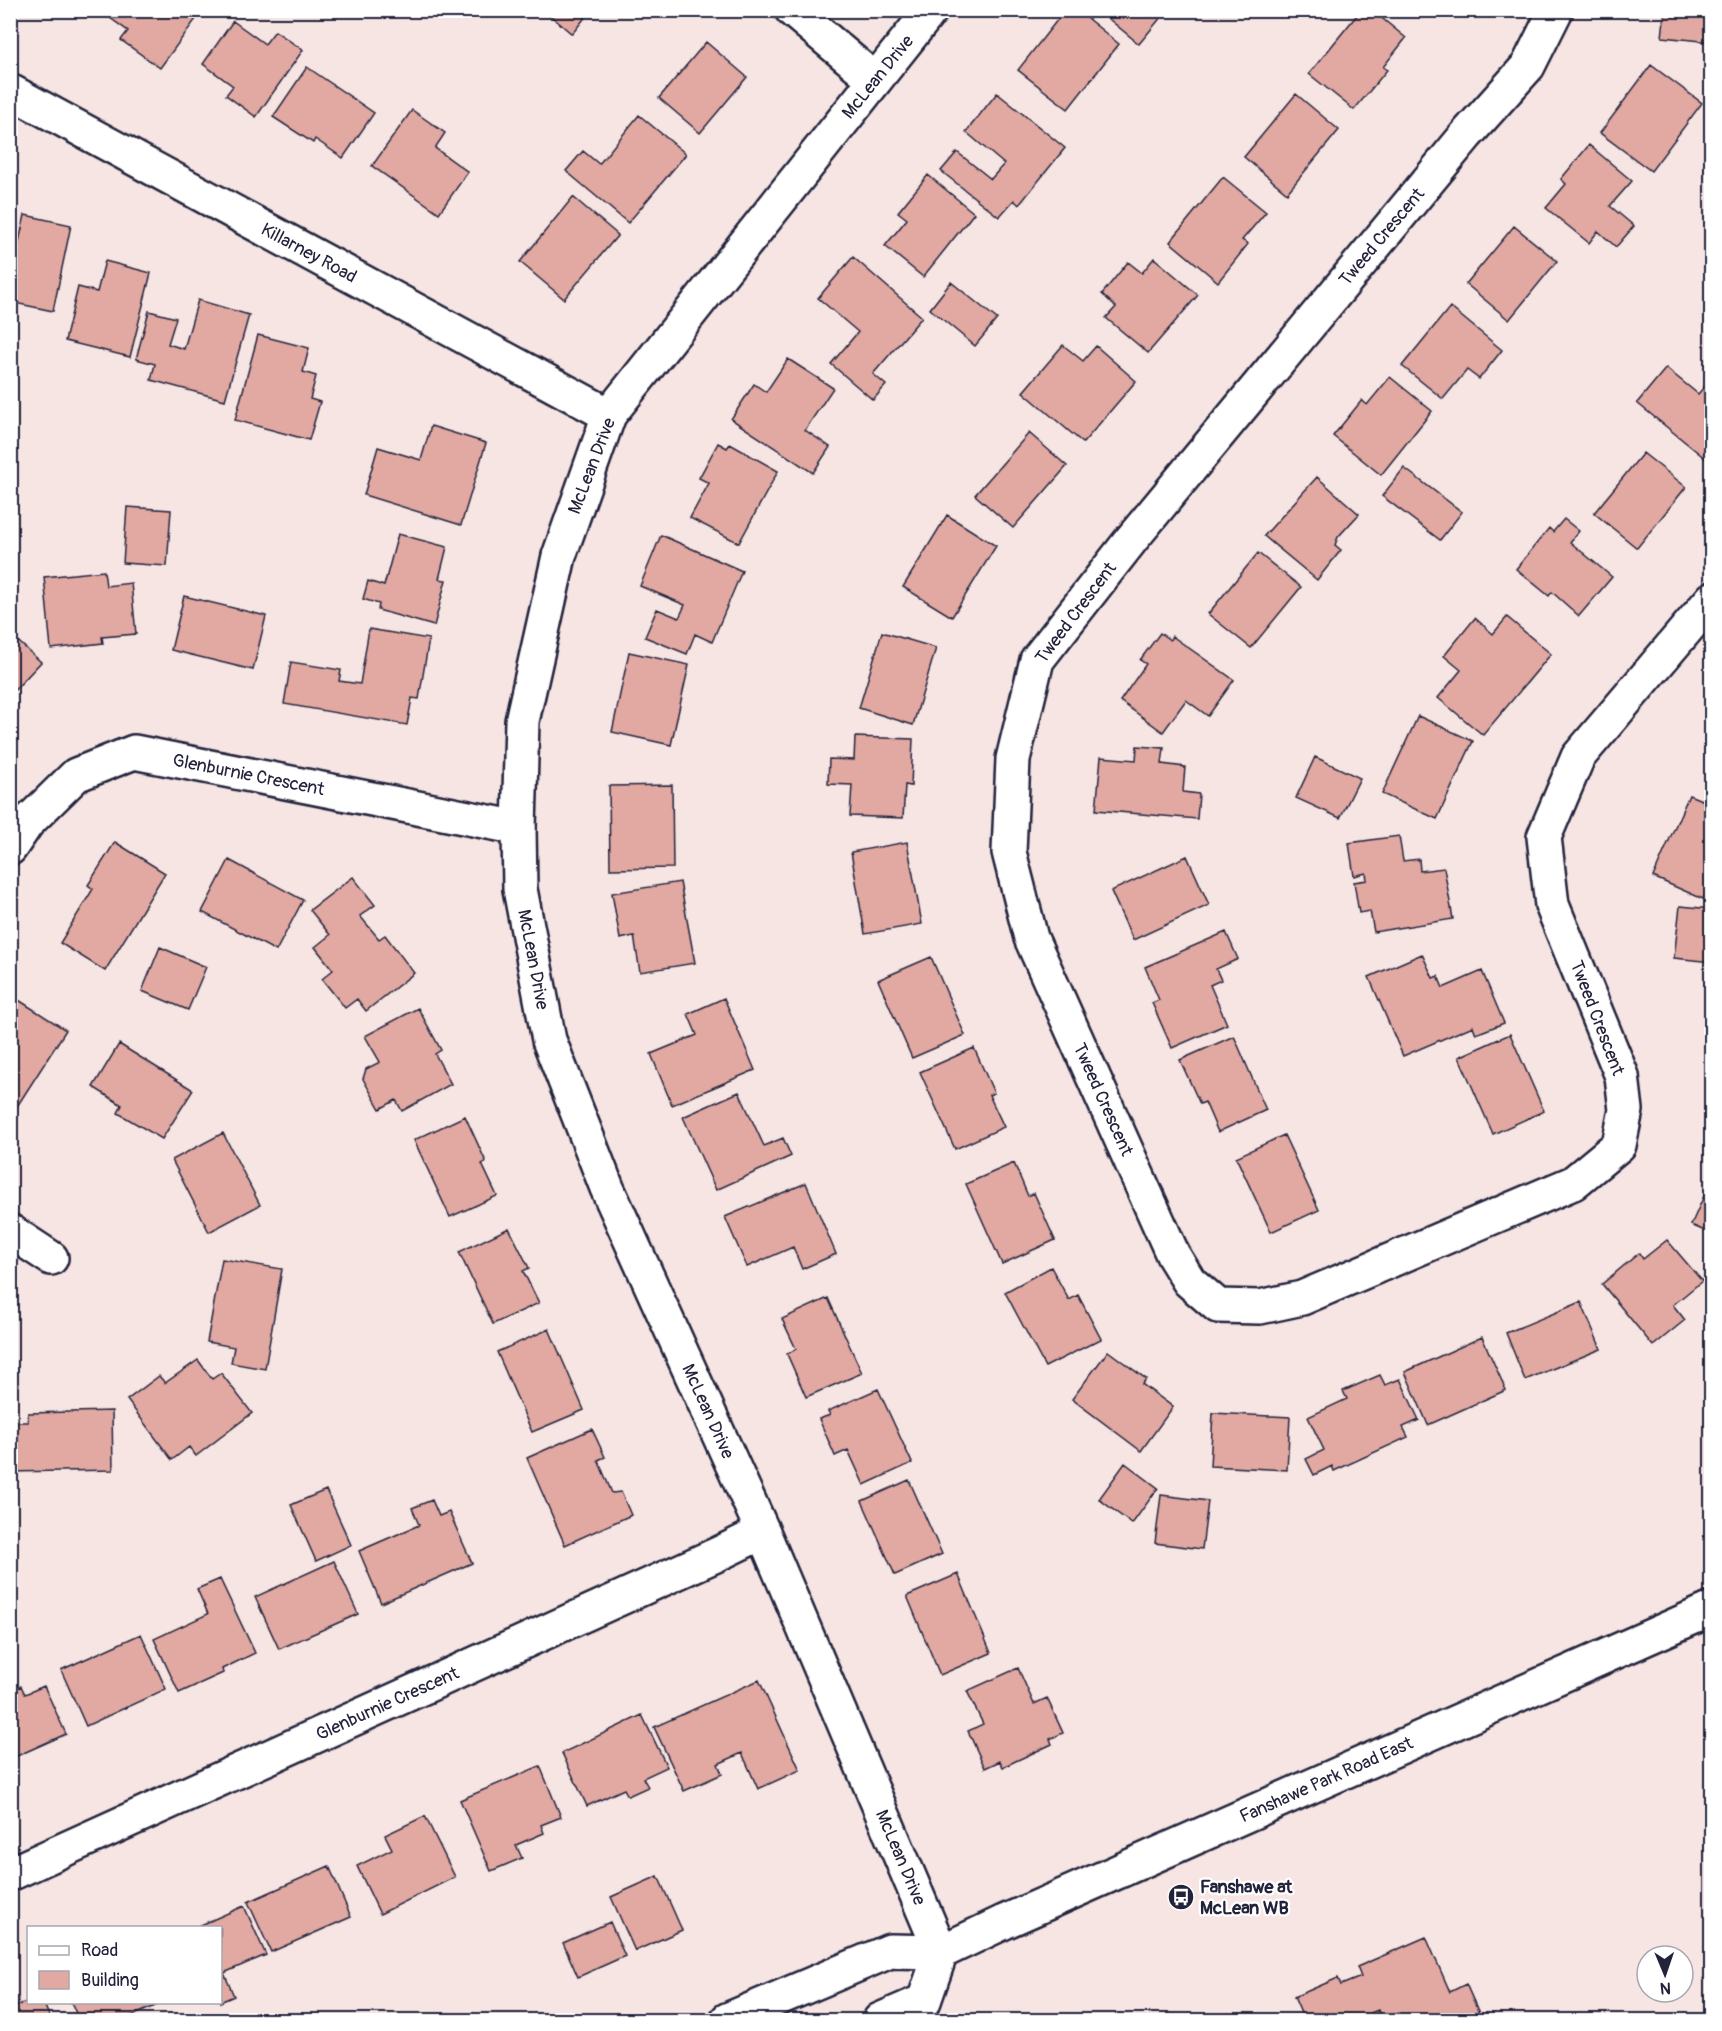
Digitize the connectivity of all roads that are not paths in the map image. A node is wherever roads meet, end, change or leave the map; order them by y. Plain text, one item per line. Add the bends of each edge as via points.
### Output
1 (792, 10) edge
2 (931, 10) edge
3 (1556, 10) edge
4 (874, 80) junction
5 (10, 91) edge
6 (609, 415) junction
7 (1712, 599) edge
8 (519, 828) junction
9 (10, 848) edge
10 (10, 1231) edge
11 (51, 1258) dead end
12 (763, 1532) junction
13 (1712, 1609) edge
14 (10, 1874) edge
15 (941, 1952) junction
16 (727, 2020) edge
17 (880, 2020) edge

1 - 4 street
2 - 4 street, McLean Drive
3 - 7 street, Tweed Crescent via 1528,66 1360,263 1036,660 1013,759 1009,852 1031,938 1173,1255 1189,1281 1218,1306 1260,1307 1302,1298 1573,1183 1619,1145 1626,1110 1622,1076 1552,905 1544,837 1578,757
4 - 6 street, McLean Drive
5 - 6 street, Killarney Road
6 - 8 street, McLean Drive via 559,556 522,721
8 - 9 street, Glenburnie Crescent via 134,752 76,775 27,823
8 - 12 street, McLean Drive via 520,889 549,1040 607,1188
10 - 11 street
12 - 14 street, Glenburnie Crescent
12 - 15 street, McLean Drive
13 - 15 street, Fanshawe Park Road East
15 - 16 street, Fanshawe Park Road East via 890,1951
15 - 17 street via 924,2001

